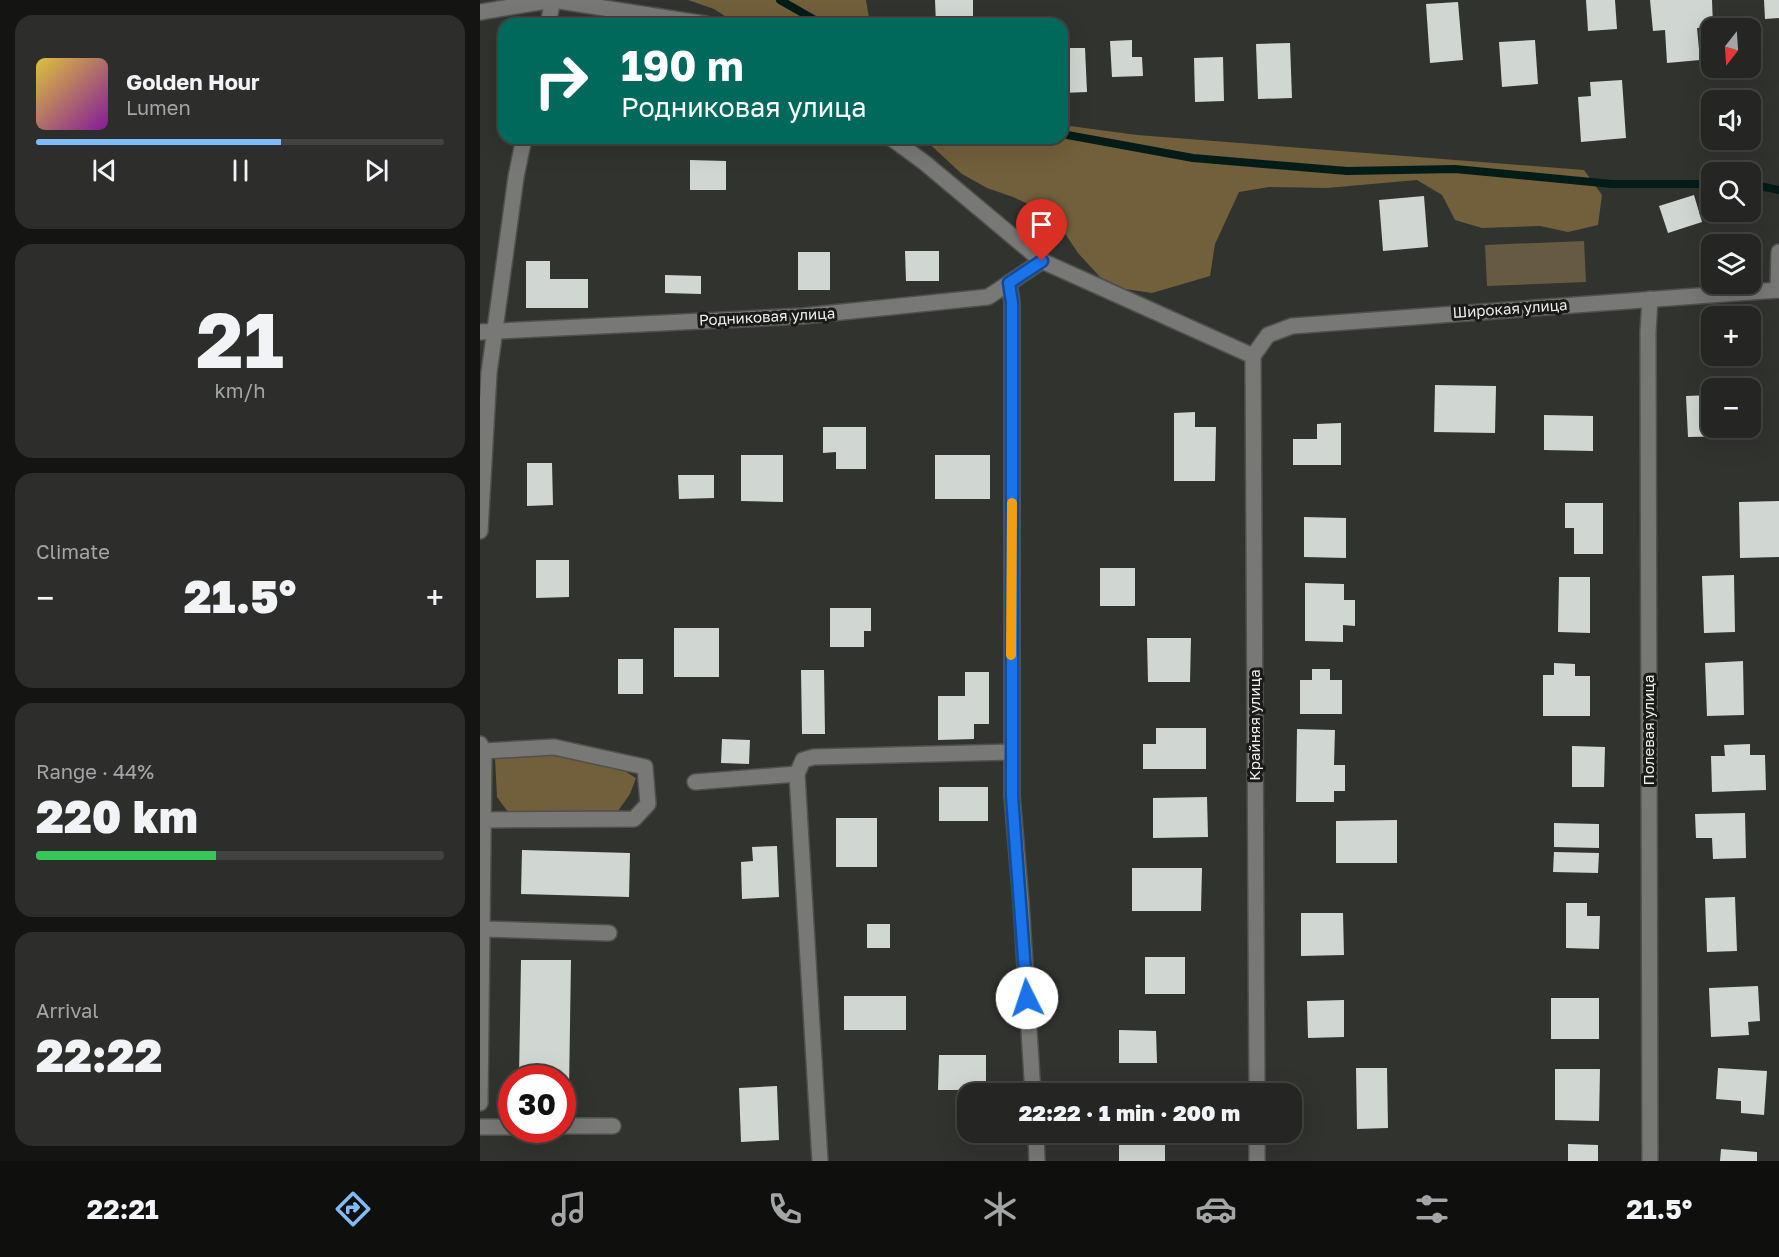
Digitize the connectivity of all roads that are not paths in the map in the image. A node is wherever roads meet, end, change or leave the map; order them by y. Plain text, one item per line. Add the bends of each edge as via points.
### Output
1 (553, 0) edge
2 (480, 12) edge
3 (549, 18) edge
4 (668, 18) edge
5 (523, 144) edge
6 (899, 144) edge
7 (1779, 252) edge
8 (1042, 261) junction
9 (1009, 283) junction
10 (1778, 290) edge
11 (1650, 299) junction
12 (496, 330) junction
13 (480, 332) edge
14 (1253, 356) junction
15 (480, 531) edge
16 (482, 747) edge
17 (1011, 752) junction
18 (797, 774) junction
19 (695, 782) dead end
20 (484, 820) junction
21 (483, 929) junction
22 (609, 933) dead end
23 (1032, 1083) edge
24 (1257, 1083) edge
25 (480, 1102) edge
26 (576, 1126) edge
27 (614, 1126) dead end
28 (480, 1127) edge
29 (498, 1127) edge
30 (1036, 1143) edge
31 (1257, 1143) edge
32 (820, 1161) edge
33 (1037, 1161) edge
34 (1257, 1161) edge
35 (1650, 1161) edge

1 - 2 street
1 - 3 street
1 - 4 street
5 - 12 street
6 - 8 street
7 - 10 street
8 - 9 street, Родниковая улица
8 - 14 street
9 - 12 street, Родниковая улица via 988,297 803,316
9 - 17 street
10 - 11 street, Широкая улица
11 - 14 street, Широкая улица via 1292,326 1268,335
11 - 35 street, Полевая улица
12 - 13 street, Родниковая улица
12 - 15 street via 489,374
14 - 24 street, Крайняя улица
16 - 20 street
16 - 20 street via 554,747 645,767 648,785 648,804 634,819
17 - 18 street via 814,757 803,760
17 - 23 street
18 - 19 street
18 - 32 street
20 - 21 street
21 - 22 street
21 - 25 street
26 - 27 street
28 - 29 street
30 - 33 street
31 - 34 street

